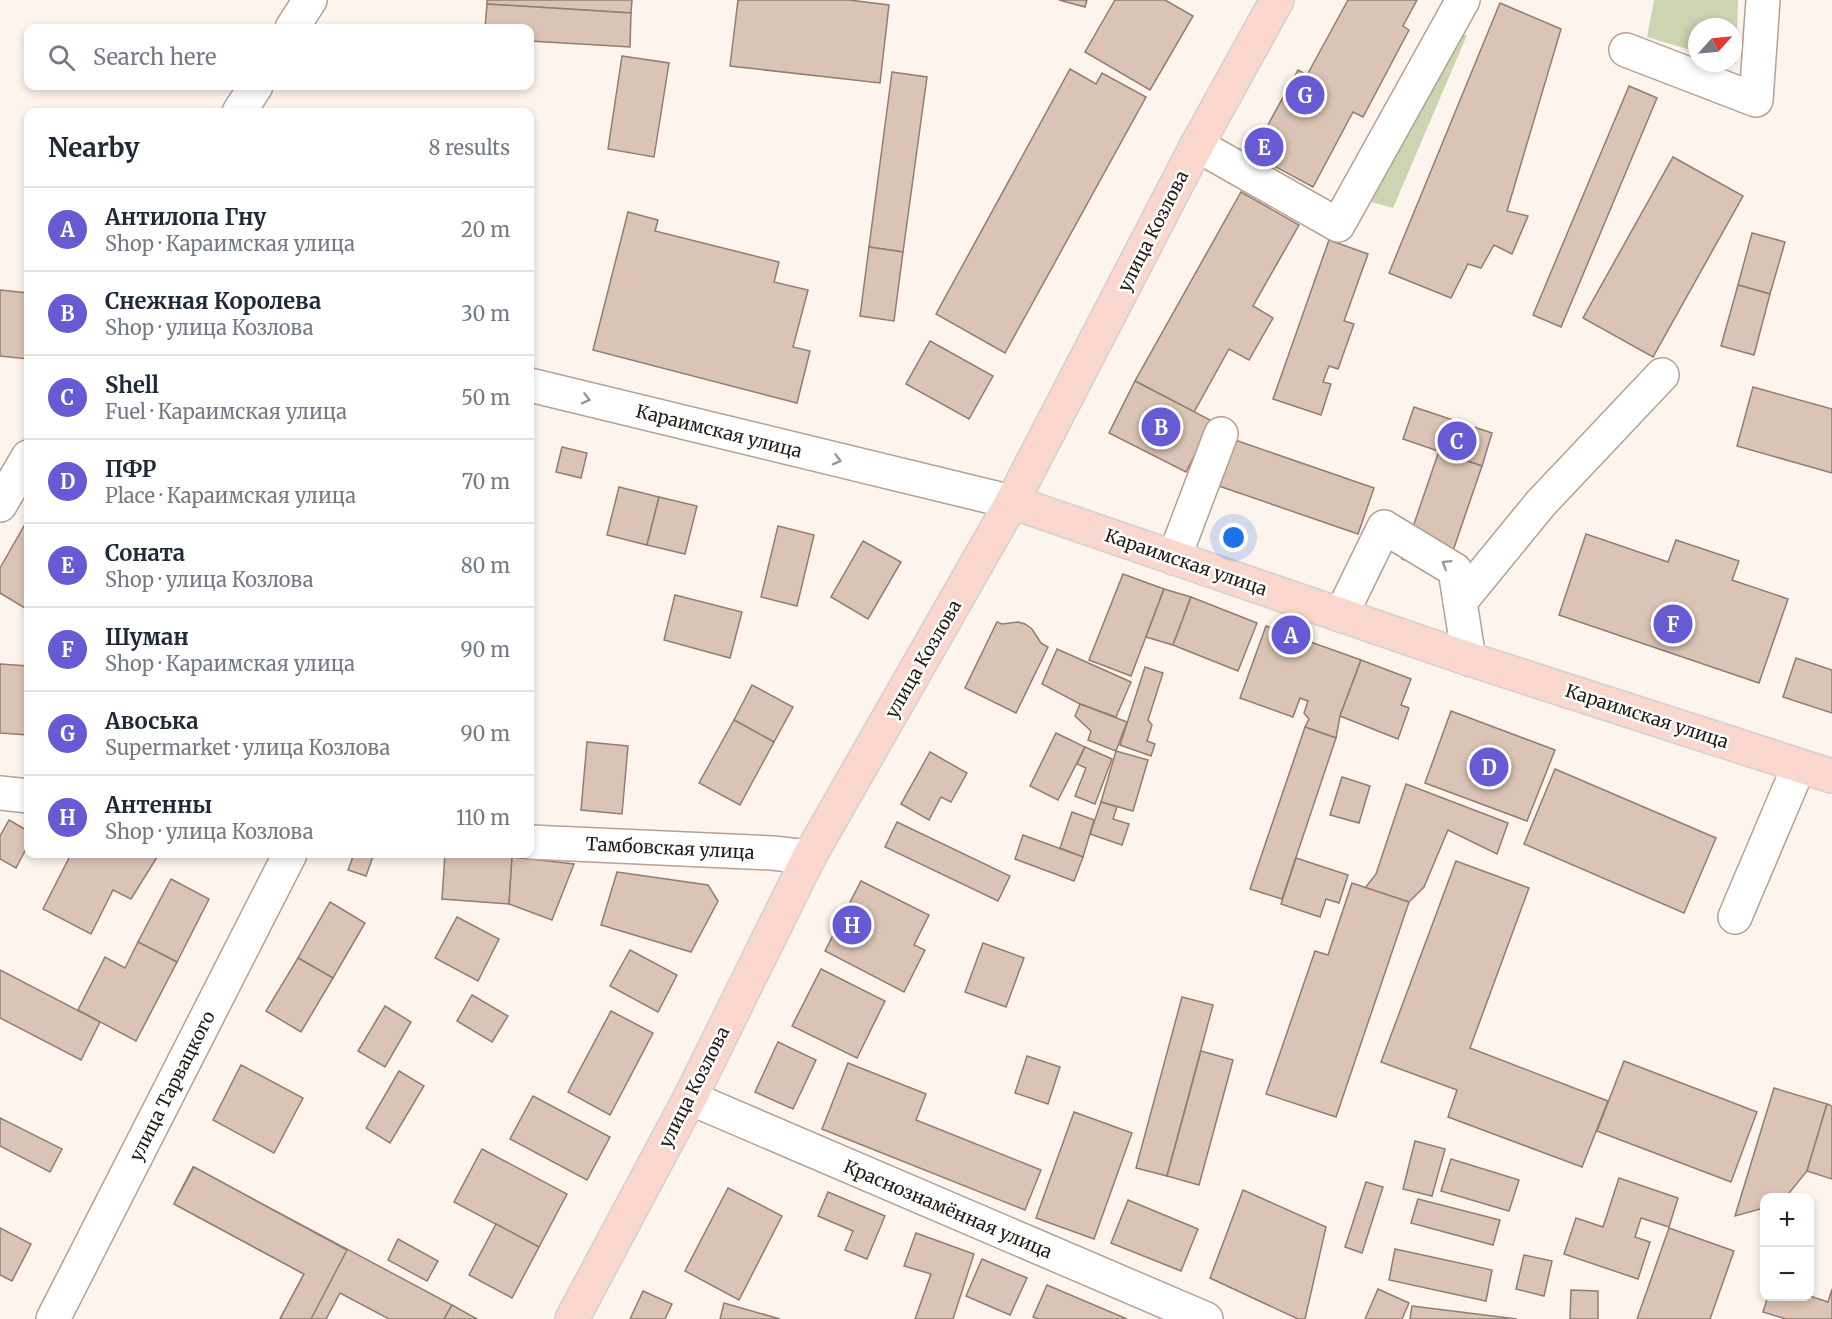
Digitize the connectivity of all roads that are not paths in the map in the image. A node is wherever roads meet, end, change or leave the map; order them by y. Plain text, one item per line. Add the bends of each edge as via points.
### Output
1 (310, 0) edge
2 (1277, 0) edge
3 (1463, 0) edge
4 (1763, 0) edge
5 (295, 24) edge
6 (1626, 50) dead end
7 (253, 90) edge
8 (242, 108) edge
9 (1197, 145) junction
10 (1662, 375) dead end
11 (534, 386) edge
12 (1221, 434) dead end
13 (24, 464) edge
14 (1012, 502) junction
15 (0, 505) edge
16 (1174, 558) junction
17 (1460, 602) junction
18 (1341, 615) junction
19 (1469, 658) junction
20 (1799, 765) junction
21 (1832, 776) edge
22 (0, 793) edge
23 (24, 796) edge
24 (534, 842) edge
25 (809, 857) junction
26 (288, 858) edge
27 (1735, 917) dead end
28 (690, 1098) junction
29 (53, 1319) edge
30 (572, 1319) edge
31 (1206, 1319) edge

1 - 5 street
2 - 9 main road, улица Козлова
3 - 9 street via 1338,225
4 - 6 street via 1756,99
7 - 8 street
9 - 14 main road, улица Козлова
10 - 17 street via 1541,503
11 -> 14 street, Караимская улица
12 - 16 street
13 - 15 street
14 - 16 main road, Караимская улица
14 - 25 main road, улица Козлова
16 - 18 main road, Караимская улица
17 -> 18 street via 1455,570 1384,527
17 - 19 street
18 - 19 main road, Караимская улица
19 - 20 main road, Караимская улица
20 - 21 main road, Караимская улица
20 - 27 street
22 - 23 street
24 - 25 street, Тамбовская улица
25 - 28 main road, улица Козлова
26 - 29 street, улица Тарвацкого
28 - 30 main road, улица Козлова
28 - 31 street, Краснознамённая улица

